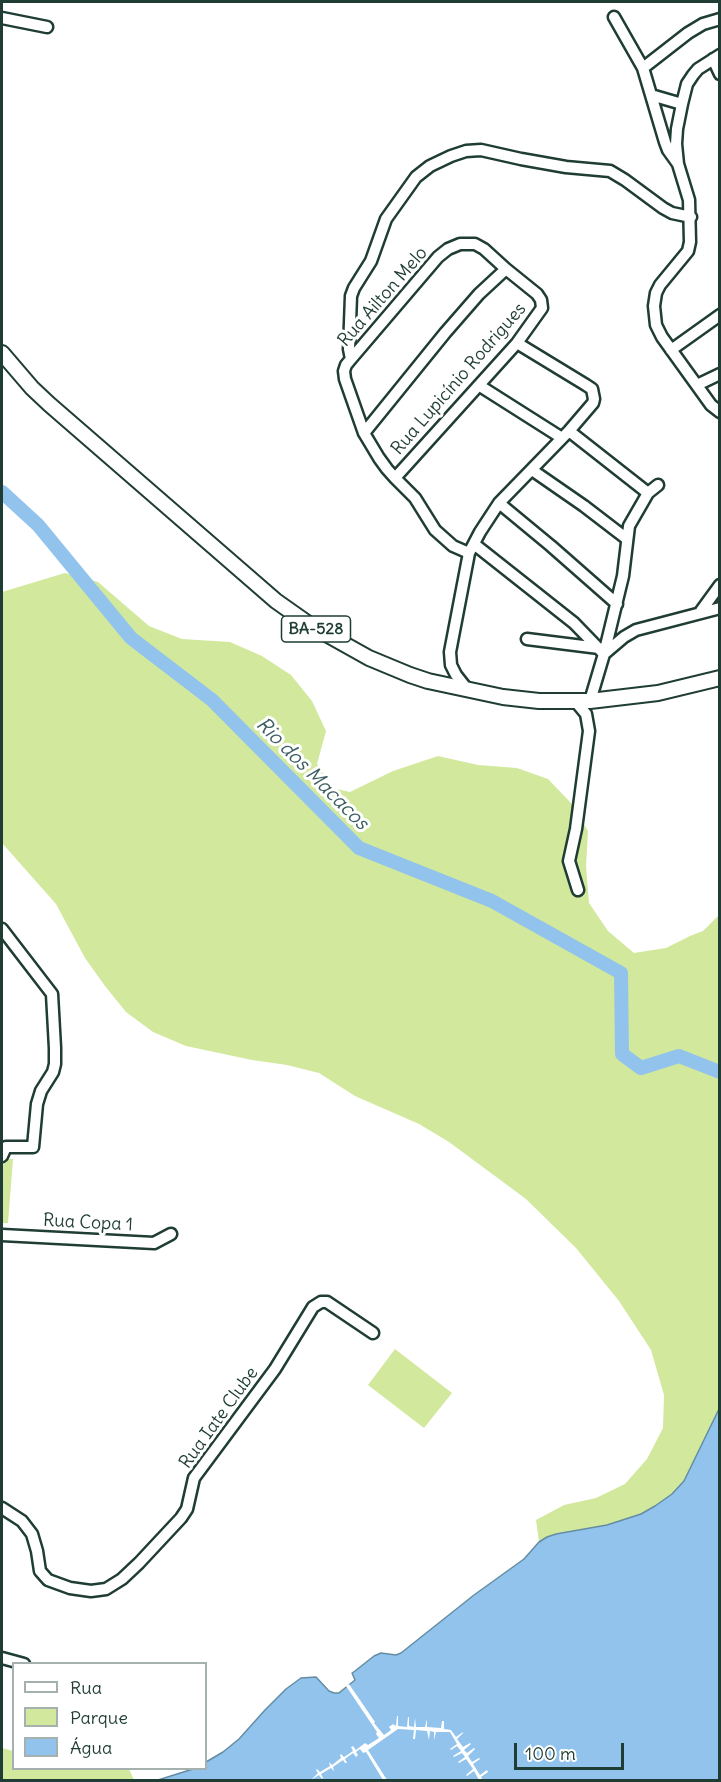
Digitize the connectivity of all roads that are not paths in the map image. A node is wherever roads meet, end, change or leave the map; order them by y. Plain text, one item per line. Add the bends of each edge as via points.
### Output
1 (614, 17) dead end
2 (2, 18) edge
3 (720, 19) edge
4 (47, 27) dead end
5 (716, 57) edge
6 (643, 68) junction
7 (720, 74) edge
8 (651, 95) junction
9 (682, 104) junction
10 (678, 164) junction
11 (691, 217) junction
12 (506, 270) junction
13 (541, 300) joint
14 (720, 315) edge
15 (517, 343) junction
16 (671, 350) junction
17 (2, 352) edge
18 (351, 359) junction
19 (720, 374) edge
20 (697, 385) junction
21 (480, 386) junction
22 (720, 412) edge
23 (364, 433) junction
24 (565, 435) junction
25 (532, 470) junction
26 (395, 478) junction
27 (658, 485) dead end
28 (648, 493) junction
29 (499, 503) junction
30 (627, 539) junction
31 (472, 548) junction
32 (720, 585) edge
33 (617, 604) junction
34 (720, 608) edge
35 (701, 611) junction
36 (526, 639) dead end
37 (602, 651) junction
38 (720, 678) edge
39 (467, 689) junction
40 (591, 701) junction
41 (576, 702) junction
42 (578, 890) dead end
43 (2, 929) edge
44 (2, 1156) edge
45 (171, 1234) dead end
46 (2, 1235) edge
47 (373, 1333) dead end
48 (2, 1508) edge
49 (2, 1658) edge
50 (17, 1662) edge

1 - 6 street
2 - 4 street
3 - 6 street via 688,33
5 - 7 street
5 - 9 street via 693,75
6 - 8 street
8 - 9 street
8 - 10 street via 668,150
9 - 10 street via 677,129
10 - 11 street
11 - 16 street via 688,251 660,285 654,306 656,325
11 - 18 street via 663,208 610,171 566,167 481,150 451,156 416,177 386,219 350,303
12 - 13 street, Rua Ailton Melo
12 - 18 street, Rua Ailton Melo via 475,244 448,249
12 - 23 street via 445,333
13 - 15 street, Rua Lupicínio Rodrigues via 542,308
14 - 16 street
15 - 21 street, Rua Lupicínio Rodrigues
15 - 24 street via 592,389 593,403
16 - 20 street
17 - 39 main road, BA-528 via 32,388 66,419 296,615 369,658 410,675
18 - 23 street, Rua Ailton Melo via 346,365 345,379
19 - 20 street
20 - 22 street
21 - 24 street
21 - 26 street, Rua Lupicínio Rodrigues
23 - 26 street, Rua Ailton Melo
24 - 25 street
24 - 28 street
25 - 29 street
25 - 30 street
26 - 31 street, Rua Ailton Melo via 415,498 442,538 453,546
27 - 28 street
28 - 30 street via 629,526
29 - 31 street
29 - 33 street
30 - 33 street
31 - 37 street, Rua Ailton Melo via 574,623
31 - 39 street via 450,652 451,665
32 - 35 street
33 - 37 street
34 - 35 street
35 - 37 street via 636,630
36 - 37 street
37 - 40 street
38 - 40 main road, BA-528 via 658,693
39 - 41 main road, BA-528 via 503,698
40 - 41 main road, BA-528
41 - 42 street via 586,714 589,731 569,861
43 - 44 street via 50,990 55,1064 39,1096 33,1146 6,1147
45 - 46 street, Rua Copa 1 via 154,1243
47 - 48 street, Rua Iate Clube via 327,1302 314,1307 275,1370 194,1478 181,1518 139,1563 106,1589 70,1588 48,1580 40,1571 32,1534 22,1521
49 - 50 street

